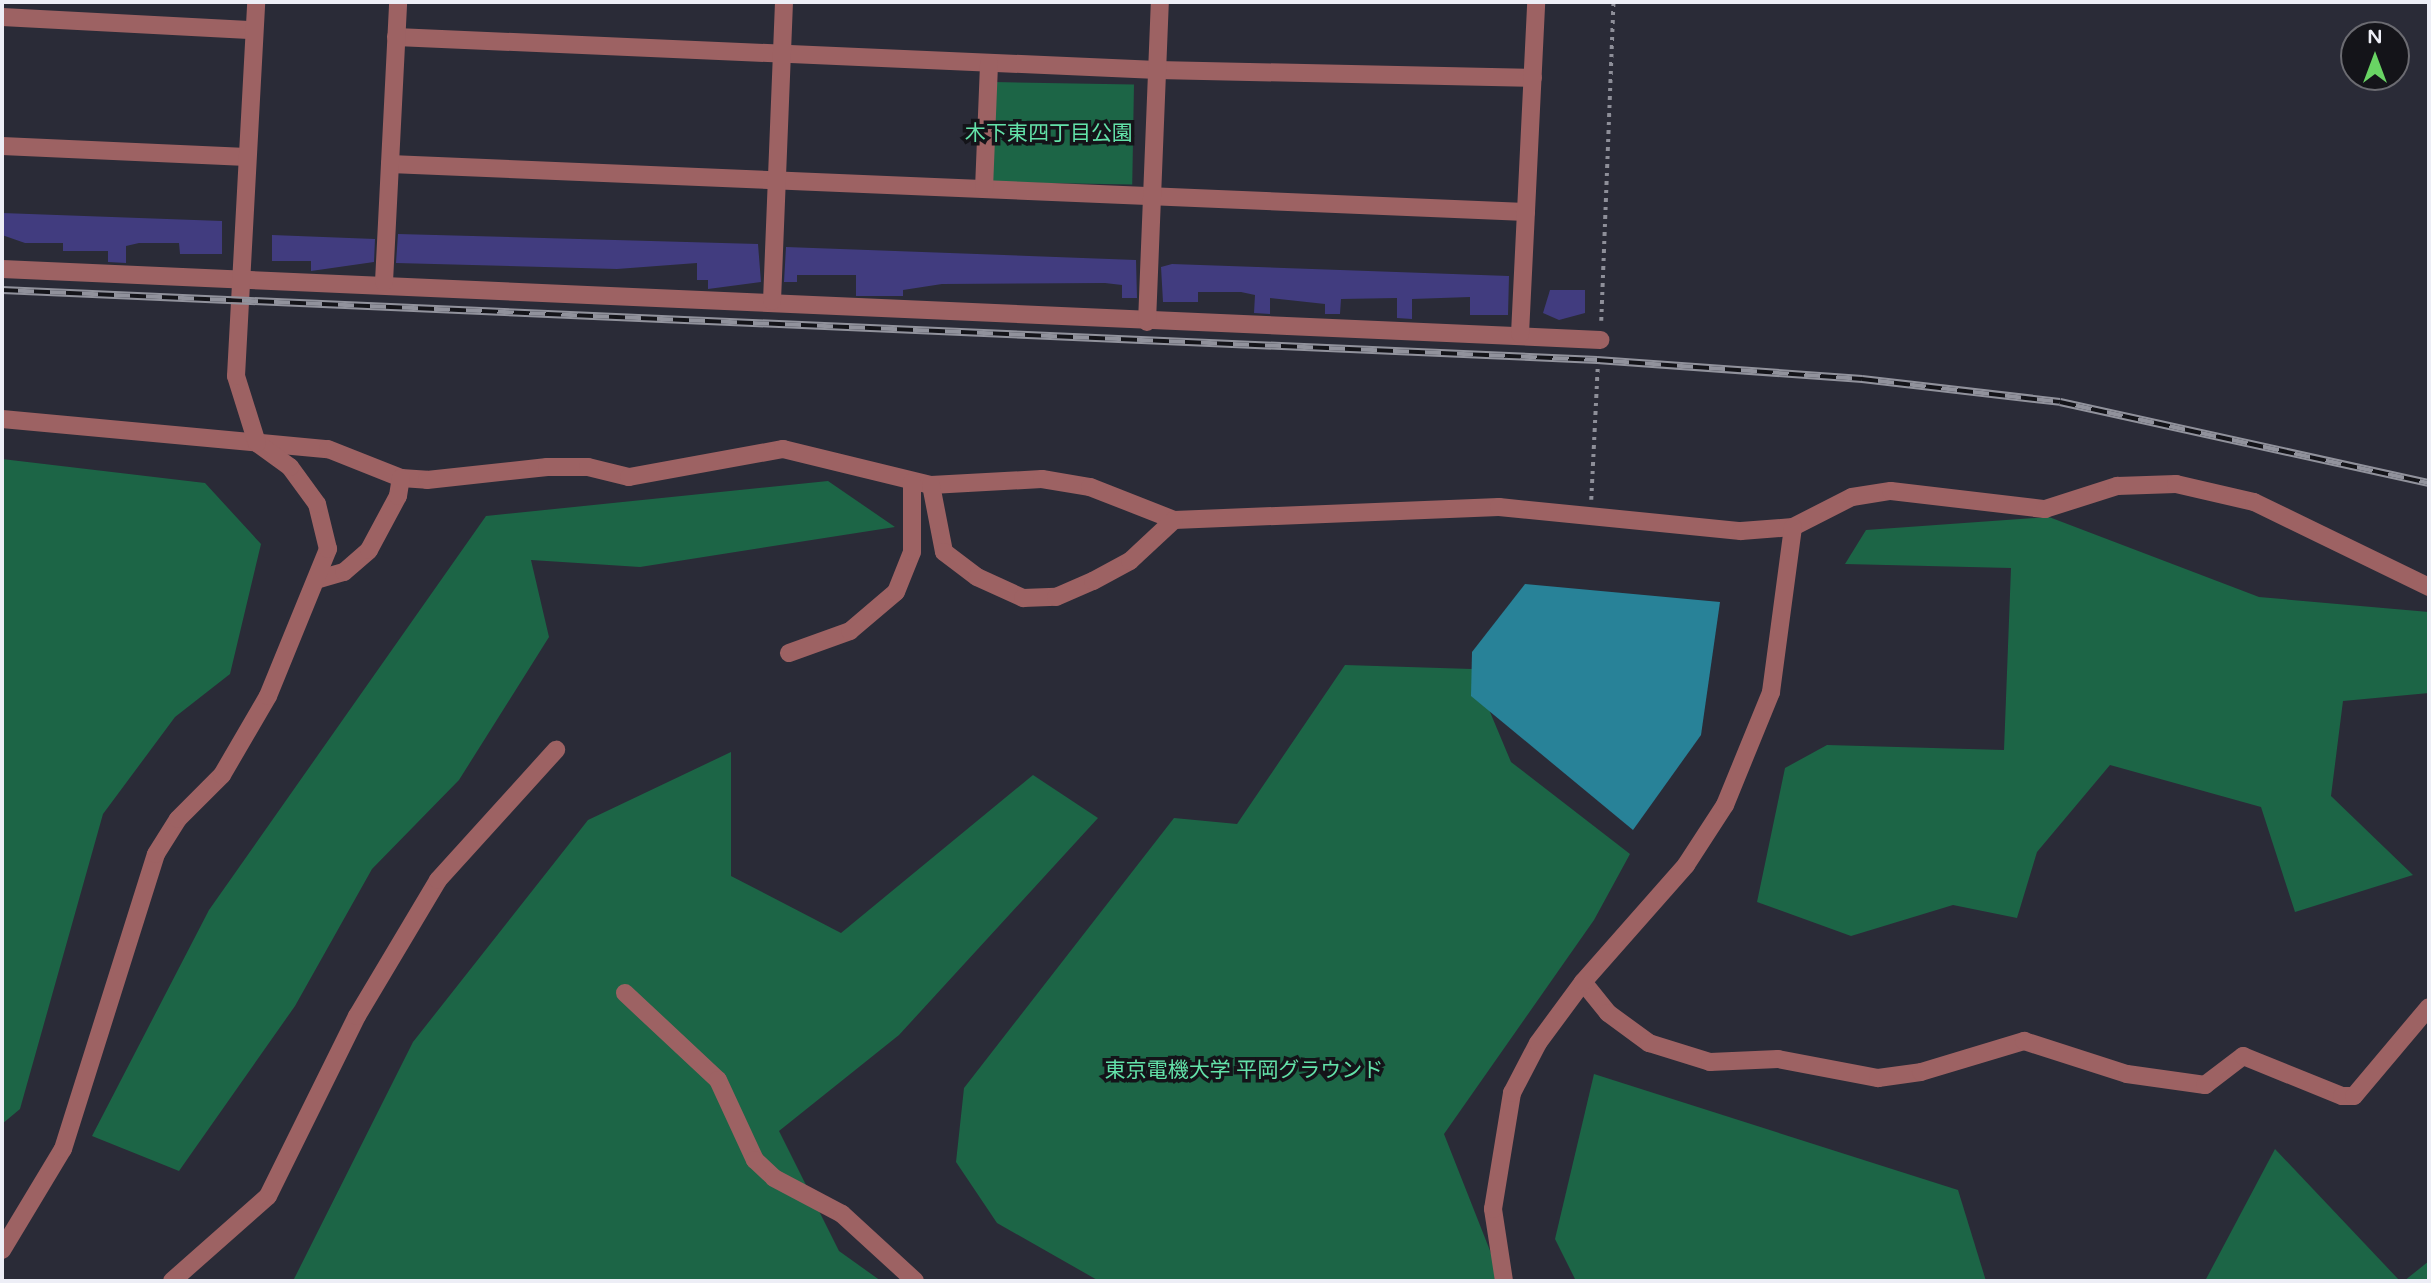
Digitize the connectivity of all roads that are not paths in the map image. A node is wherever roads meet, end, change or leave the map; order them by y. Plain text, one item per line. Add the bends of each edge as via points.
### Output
1 (256, 2) edge
2 (398, 2) edge
3 (783, 2) edge
4 (1160, 2) edge
5 (1536, 2) edge
6 (2, 17) edge
7 (254, 30) junction
8 (397, 37) junction
9 (782, 53) junction
10 (989, 63) junction
11 (1157, 69) junction
12 (1533, 78) junction
13 (2, 146) edge
14 (247, 157) junction
15 (390, 164) junction
16 (777, 181) junction
17 (984, 189) junction
18 (1152, 196) junction
19 (1526, 212) junction
20 (2, 269) edge
21 (242, 279) junction
22 (384, 282) junction
23 (772, 302) junction
24 (1147, 322) junction
25 (1520, 334) junction
26 (1600, 340) road end
27 (2, 419) edge
28 (257, 443) junction
29 (401, 478) junction
30 (912, 482) junction
31 (931, 485) junction
32 (1174, 520) junction
33 (1793, 527) junction
34 (319, 579) junction
35 (2429, 587) edge
36 (789, 653) dead end
37 (556, 750) dead end
38 (1583, 982) junction
39 (625, 993) dead end
40 (2429, 1007) edge
41 (2, 1251) edge
42 (172, 1281) edge
43 (915, 1281) edge
44 (1504, 1281) edge

1 - 7 street
2 - 8 street
3 - 9 street
4 - 11 street
5 - 12 street
6 - 7 street
7 - 14 street
8 - 9 street
8 - 15 street
9 - 10 street
9 - 16 street
10 - 11 street
10 - 17 street
11 - 12 street
11 - 18 street
12 - 19 street
13 - 14 street
14 - 21 street
15 - 16 street
15 - 22 street
16 - 17 street
16 - 23 street
17 - 18 street
18 - 19 street
18 - 24 street
19 - 25 street
20 - 21 street
21 - 22 street
21 - 28 street via 236,376
22 - 23 street
23 - 24 street
24 - 25 street
25 - 26 street
27 - 28 street
28 - 29 street via 328,449
28 - 34 street via 290,467 317,504 328,549
29 - 30 street via 575,467 629,477 783,449
29 - 34 street via 398,496 369,550 344,572
30 - 31 street
30 - 36 street via 912,552 896,592 850,631
31 - 32 street via 1042,479 1090,487
31 - 32 street via 944,552 977,577 1023,598 1056,597 1093,581 1130,561
32 - 33 street via 1499,507 1591,512 1741,531
33 - 35 street via 1852,497 1891,491 2045,509 2117,486 2176,484 2254,502
33 - 38 street via 1771,692 1748,759 1686,865
34 - 41 street via 268,696 222,775 178,819 156,854 63,1149
37 - 42 street via 438,880 358,1016 268,1196
38 - 40 street via 1608,1013 1649,1043 1710,1062 1778,1059 1878,1078 1922,1072 2024,1041 2127,1074 2205,1085 2243,1056 2342,1096 2354,1096
38 - 44 street via 1538,1043 1512,1093 1493,1209
39 - 43 street via 718,1080 755,1160 774,1178 842,1214

